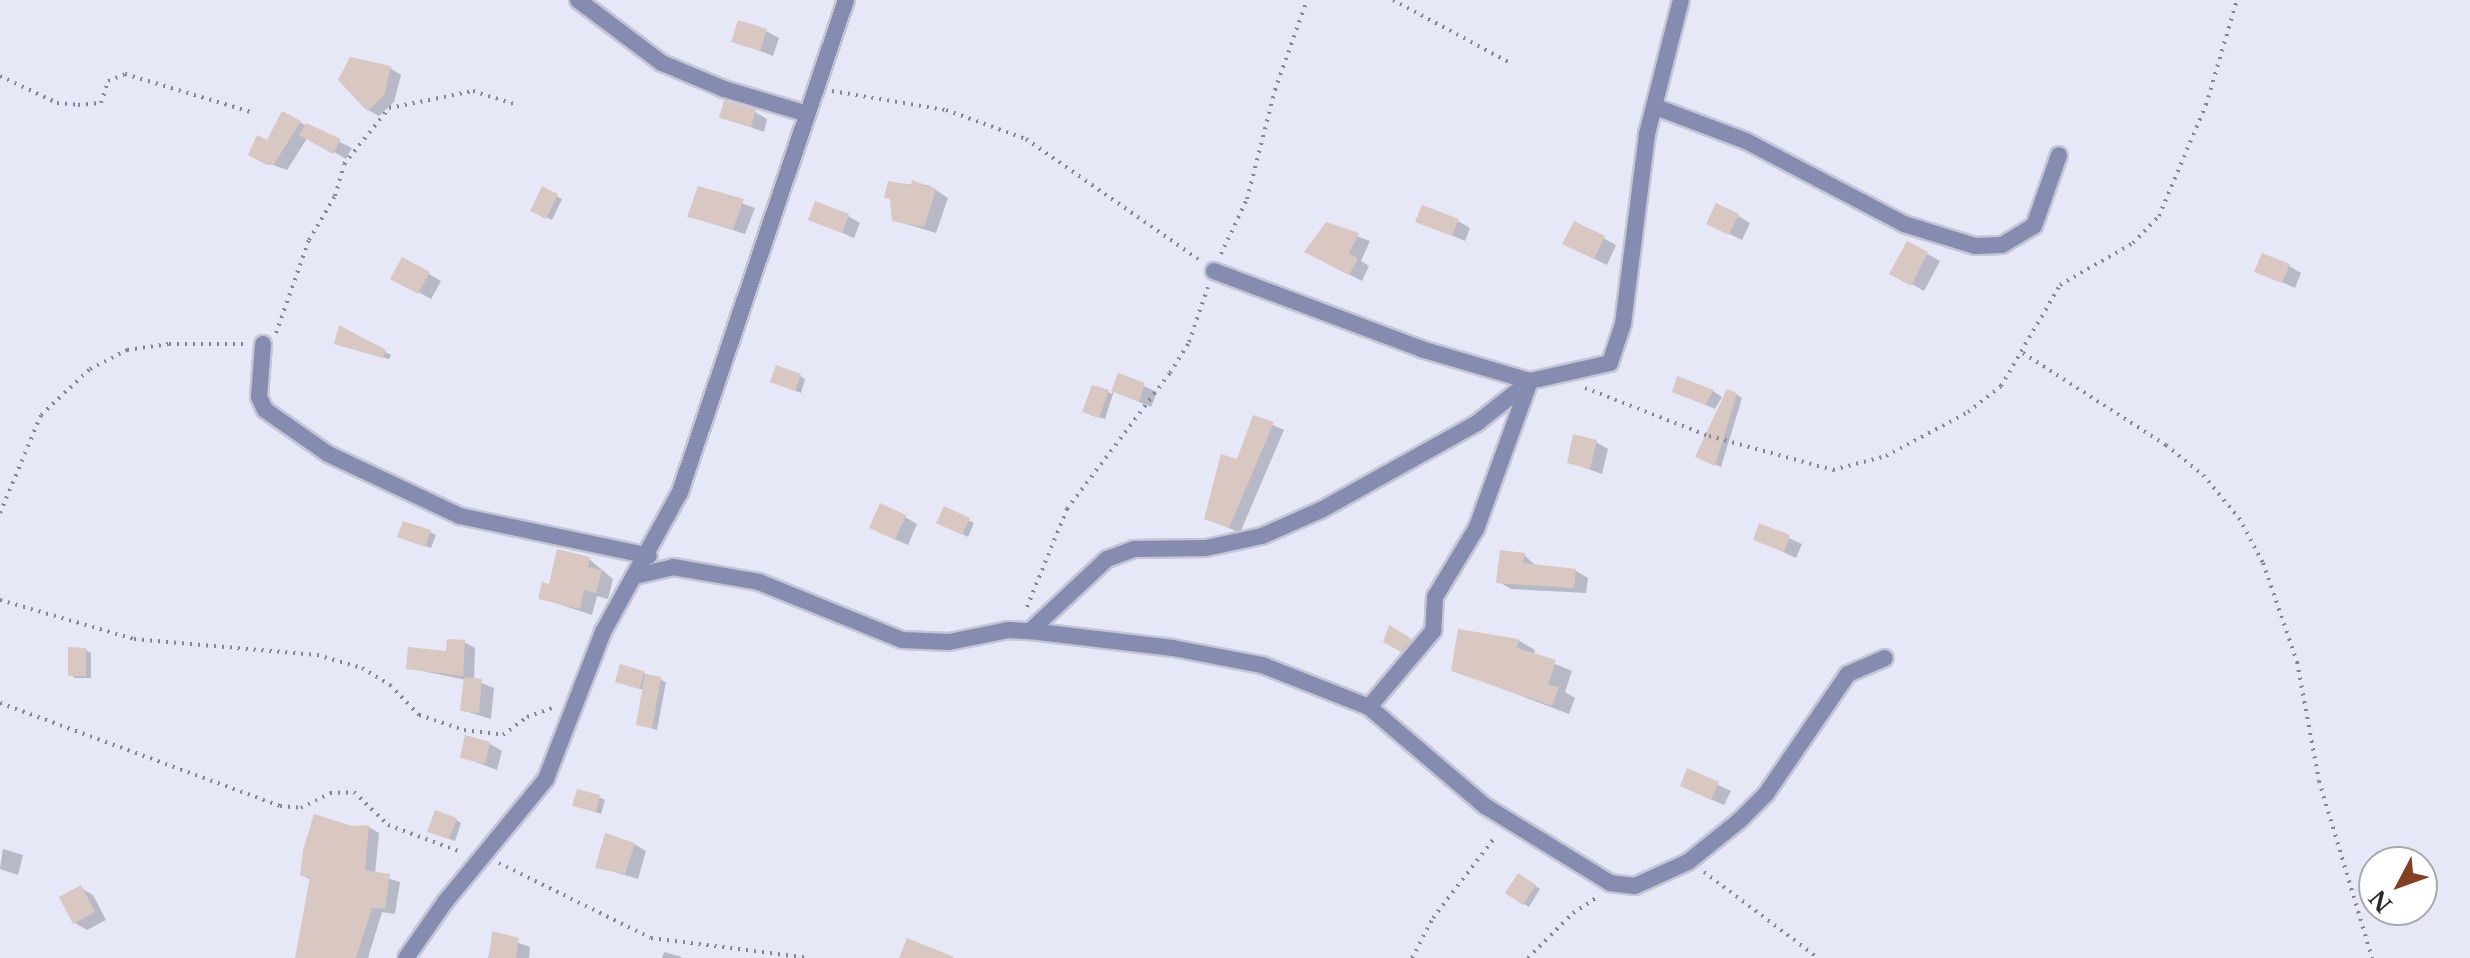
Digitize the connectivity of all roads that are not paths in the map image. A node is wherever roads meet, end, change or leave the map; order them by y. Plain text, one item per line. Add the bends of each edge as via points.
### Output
1 (578, 0) edge
2 (846, 0) edge
3 (1681, 0) edge
4 (1656, 107) junction
5 (804, 113) junction
6 (2059, 155) dead end
7 (1214, 271) road end
8 (263, 344) road end
9 (1530, 381) junction
10 (649, 556) junction
11 (635, 576) junction
12 (1030, 631) junction
13 (1885, 658) dead end
14 (1369, 707) junction
15 (406, 958) edge

1 - 5 street via 662,63
2 - 5 street
3 - 4 street
4 - 6 street via 1746,141 1904,224 1975,246 2010,242 2034,226
4 - 9 street via 1639,178 1619,348 1610,363
5 - 10 street via 715,394 680,492
7 - 9 street via 1421,349
8 - 10 street via 259,397 265,410 328,454 460,516
9 - 12 street via 1477,423 1294,523 1234,543 1134,549 1107,559
9 - 14 street via 1476,529 1435,597 1433,631
10 - 11 street
11 - 12 street via 673,567 759,582 902,640 949,642
11 - 15 street via 576,696 546,779
12 - 14 street via 1213,654 1308,680
13 - 14 street via 1848,674 1766,794 1688,862 1635,886 1610,883 1503,818

